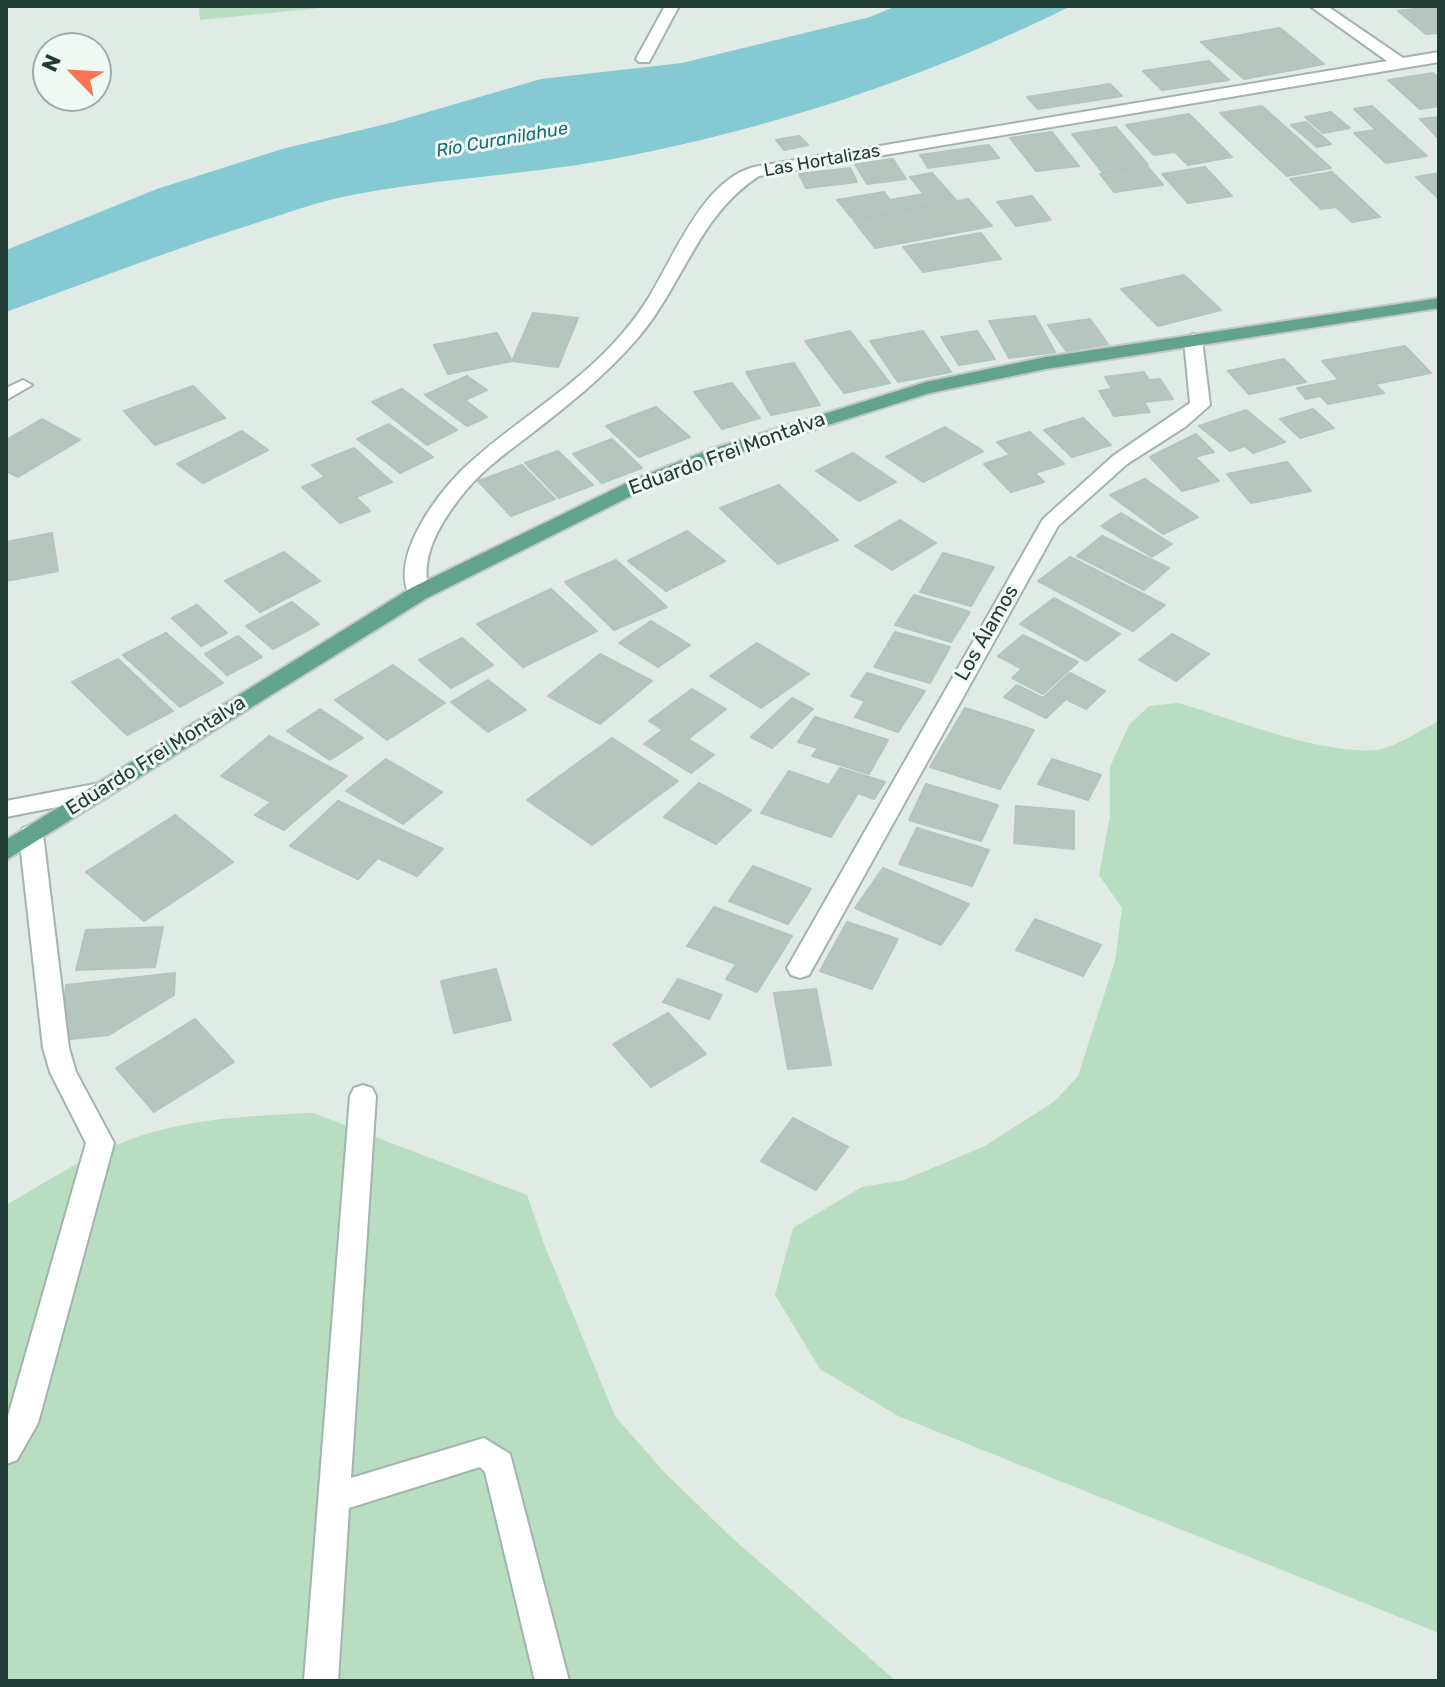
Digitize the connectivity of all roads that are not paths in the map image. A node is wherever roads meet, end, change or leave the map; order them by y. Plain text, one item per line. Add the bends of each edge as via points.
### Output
1 (672, 6) edge
2 (1317, 6) edge
3 (1439, 57) edge
4 (644, 59) dead end
5 (1398, 62) junction
6 (1439, 303) edge
7 (1193, 340) junction
8 (23, 385) dead end
9 (6, 395) edge
10 (419, 593) junction
11 (100, 791) junction
12 (6, 809) edge
13 (31, 834) junction
14 (6, 851) edge
15 (800, 968) dead end
16 (363, 1096) dead end
17 (6, 1450) edge
18 (334, 1498) junction
19 (321, 1681) edge
20 (552, 1681) edge

1 - 4 street
2 - 5 street
3 - 5 street, Las Hortalizas
5 - 10 street, Las Hortalizas via 754,172 731,184 703,218 646,316 616,350 578,387 470,471 428,535 413,572
6 - 7 main road, Eduardo Frei Montalva
7 - 10 main road, Eduardo Frei Montalva via 926,388 815,421 642,483
7 - 15 street, Los Álamos via 1200,405 1120,460 1050,523
8 - 9 lane
10 - 11 main road, Eduardo Frei Montalva
11 - 12 street
11 - 13 main road, Eduardo Frei Montalva
13 - 14 main road, Eduardo Frei Montalva
13 - 17 street via 56,1048 100,1143 23,1423
16 - 18 street
18 - 19 street
18 - 20 street via 484,1452 499,1464

